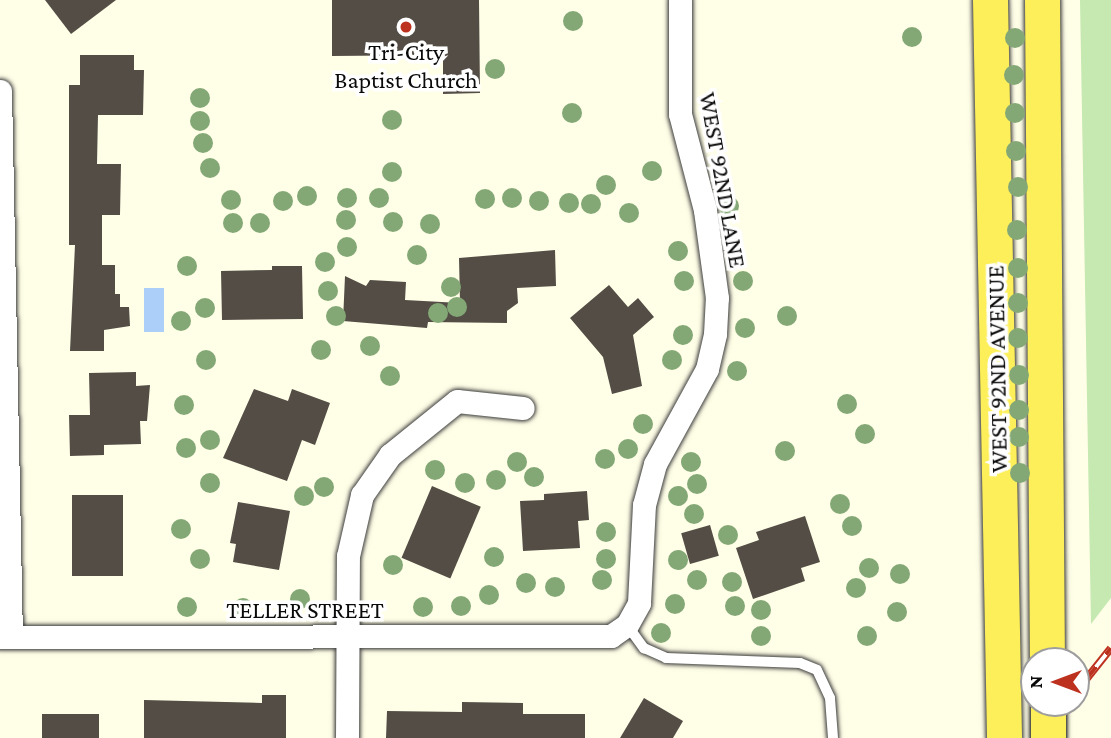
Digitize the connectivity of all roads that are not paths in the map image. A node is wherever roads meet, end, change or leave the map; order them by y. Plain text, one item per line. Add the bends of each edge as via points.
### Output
1 (680, 0) edge
2 (990, 0) edge
3 (1042, 0) edge
4 (0, 91) edge
5 (4, 405) edge
6 (523, 408) dead end
7 (619, 631) junction
8 (347, 636) junction
9 (5, 637) edge
10 (1047, 647) edge
11 (1048, 717) edge
12 (346, 738) edge
13 (833, 738) edge
14 (1003, 738) edge
15 (1048, 738) edge

1 - 7 street, WEST 92ND LANE via 680,114 705,210 717,298 715,334 707,369 655,464 644,505 639,603
2 - 14 main road, WEST 92ND AVENUE
3 - 10 main road, WEST 92ND AVENUE
4 - 5 street
5 - 9 street
6 - 8 street via 457,401 390,455 362,495 348,556
7 - 8 street, TELLER STREET
7 - 13 lane via 666,658 800,663 817,670 830,698
8 - 9 street, TELLER STREET
8 - 12 street
11 - 15 main road, bridge

